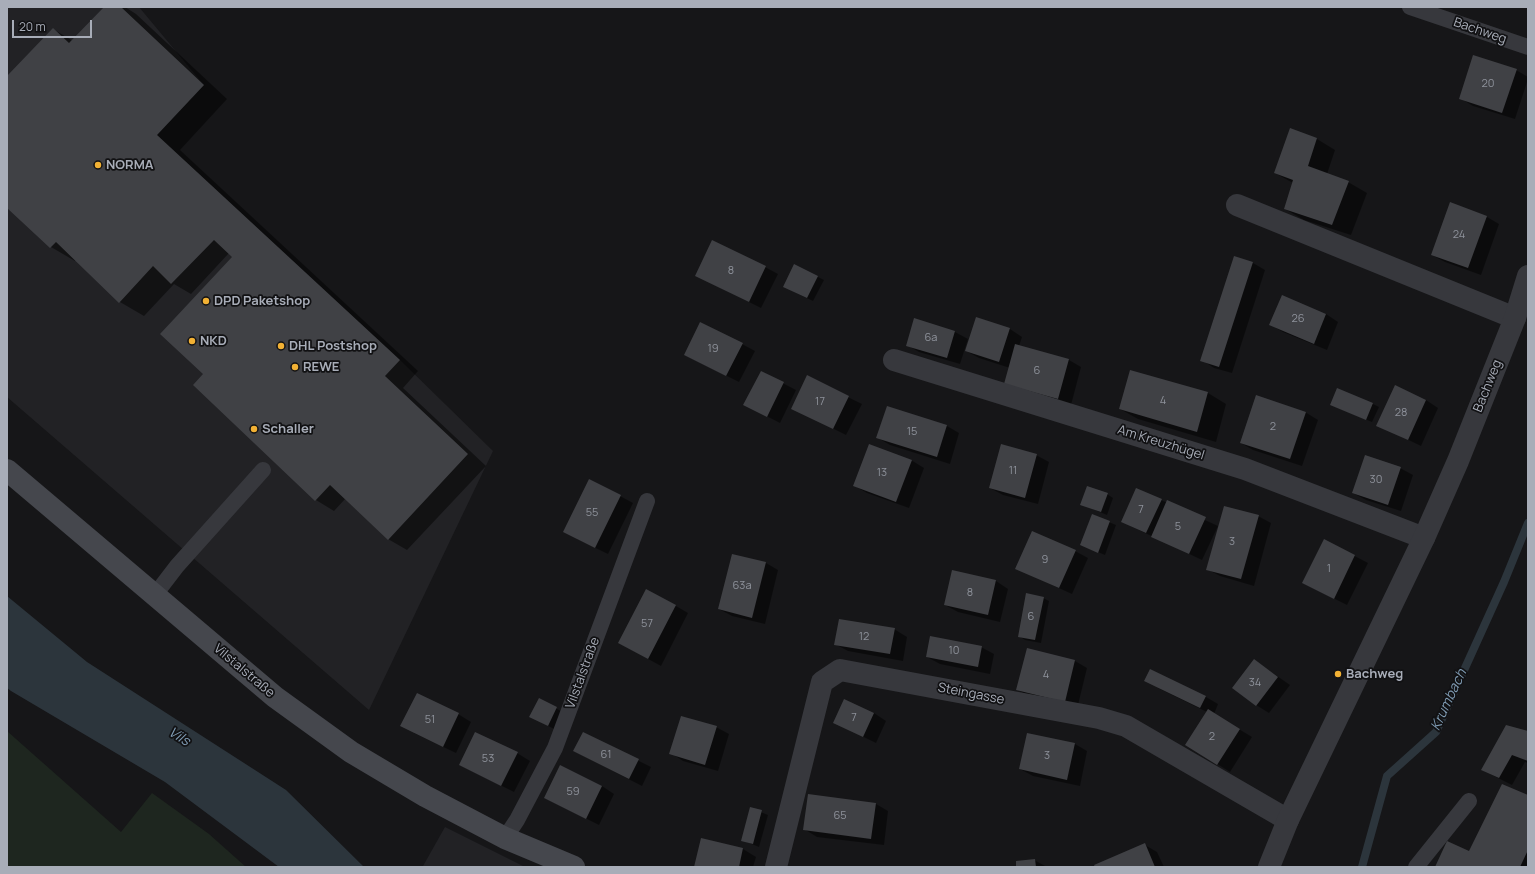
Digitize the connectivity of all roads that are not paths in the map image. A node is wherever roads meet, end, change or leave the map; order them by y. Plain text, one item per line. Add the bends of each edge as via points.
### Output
1 (1410, 7) edge
2 (1528, 47) edge
3 (1237, 205) dead end
4 (1528, 276) edge
5 (1515, 318) junction
6 (894, 360) dead end
7 (7, 470) edge
8 (263, 470) dead end
9 (647, 501) dead end
10 (1424, 538) junction
11 (154, 596) junction
12 (1469, 801) dead end
13 (1288, 820) junction
14 (505, 838) junction
15 (574, 867) edge
16 (776, 867) edge
17 (1269, 867) edge
18 (1416, 867) edge

1 - 2 lane, Bachweg
3 - 5 street
4 - 5 street, Bachweg
5 - 10 street, Bachweg
6 - 10 street, Am Kreuzhügel via 1245,469
7 - 11 main road, Vilstalstraße
8 - 11 lane via 177,566
9 - 14 lane, Vilstalstraße via 555,748
10 - 13 street, Bachweg
11 - 14 main road, Vilstalstraße via 275,697 351,752 425,796
12 - 18 lane
13 - 16 street, Steingasse via 1126,726 1099,718 840,670 822,682
13 - 17 street, Bachweg
14 - 15 main road, Vilstalstraße

